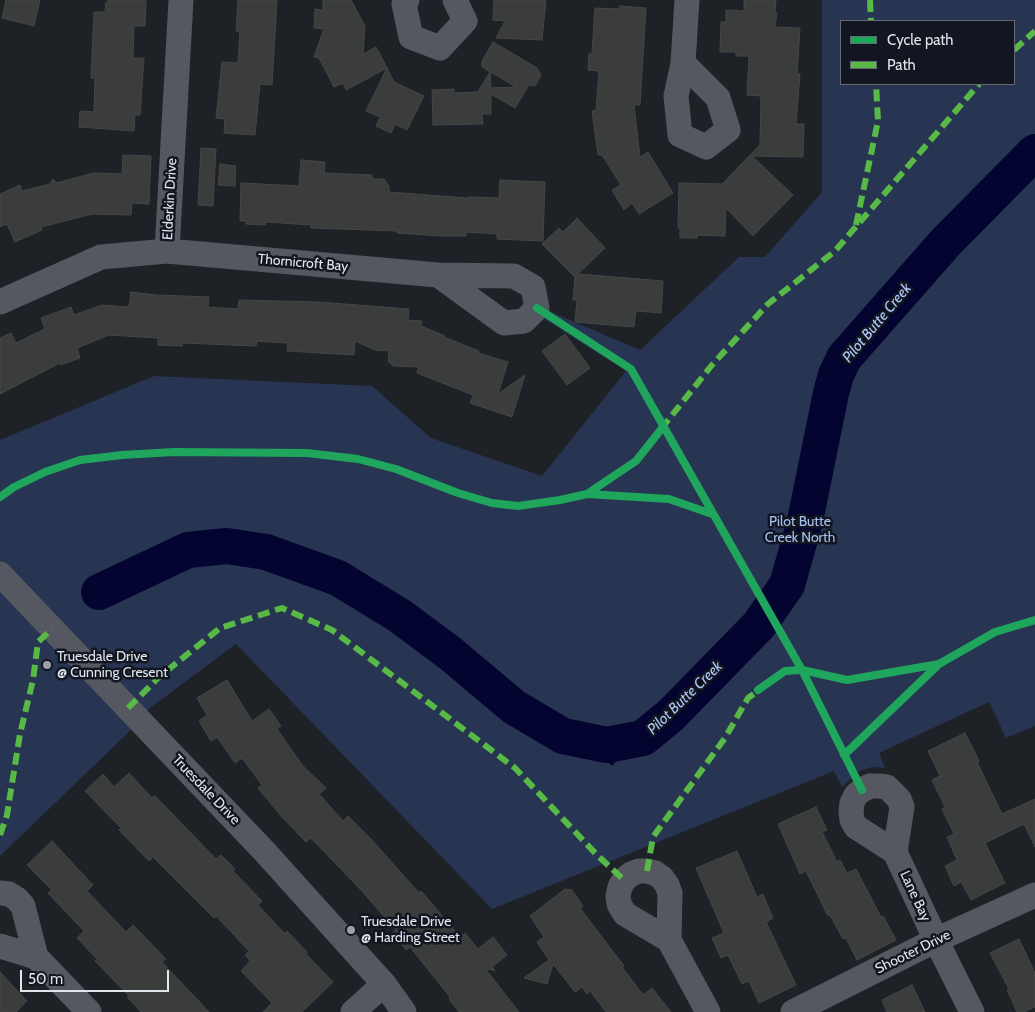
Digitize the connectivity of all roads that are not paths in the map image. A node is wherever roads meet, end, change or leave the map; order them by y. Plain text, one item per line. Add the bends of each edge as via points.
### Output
1 (181, 0) edge
2 (407, 0) edge
3 (455, 0) edge
4 (687, 0) edge
5 (683, 63) dead end
6 (167, 251) junction
7 (438, 275) dead end
8 (0, 302) edge
9 (0, 574) edge
10 (895, 852) dead end
11 (0, 893) edge
12 (1035, 895) edge
13 (669, 940) dead end
14 (936, 940) junction
15 (0, 946) edge
16 (36, 957) junction
17 (384, 984) junction
18 (90, 1012) edge
19 (353, 1012) edge
20 (404, 1012) edge
21 (708, 1012) edge
22 (793, 1012) edge
23 (972, 1012) edge

1 - 6 street, Elderkin Drive
2 - 3 street via 404,4 412,37 440,48 465,21
4 - 5 street
6 - 7 street, Thornicroft Bay
6 - 8 street, Elderkin Drive via 101,257
9 - 17 street, Truesdale Drive via 265,852
10 - 14 street, Lane Bay
11 - 16 street via 9,894 23,906
12 - 14 street, Shooter Drive
13 - 21 street
14 - 22 street, Shooter Drive
14 - 23 street, Lane Bay
15 - 16 street
16 - 18 street
17 - 19 street
17 - 20 street, Truesdale Drive

